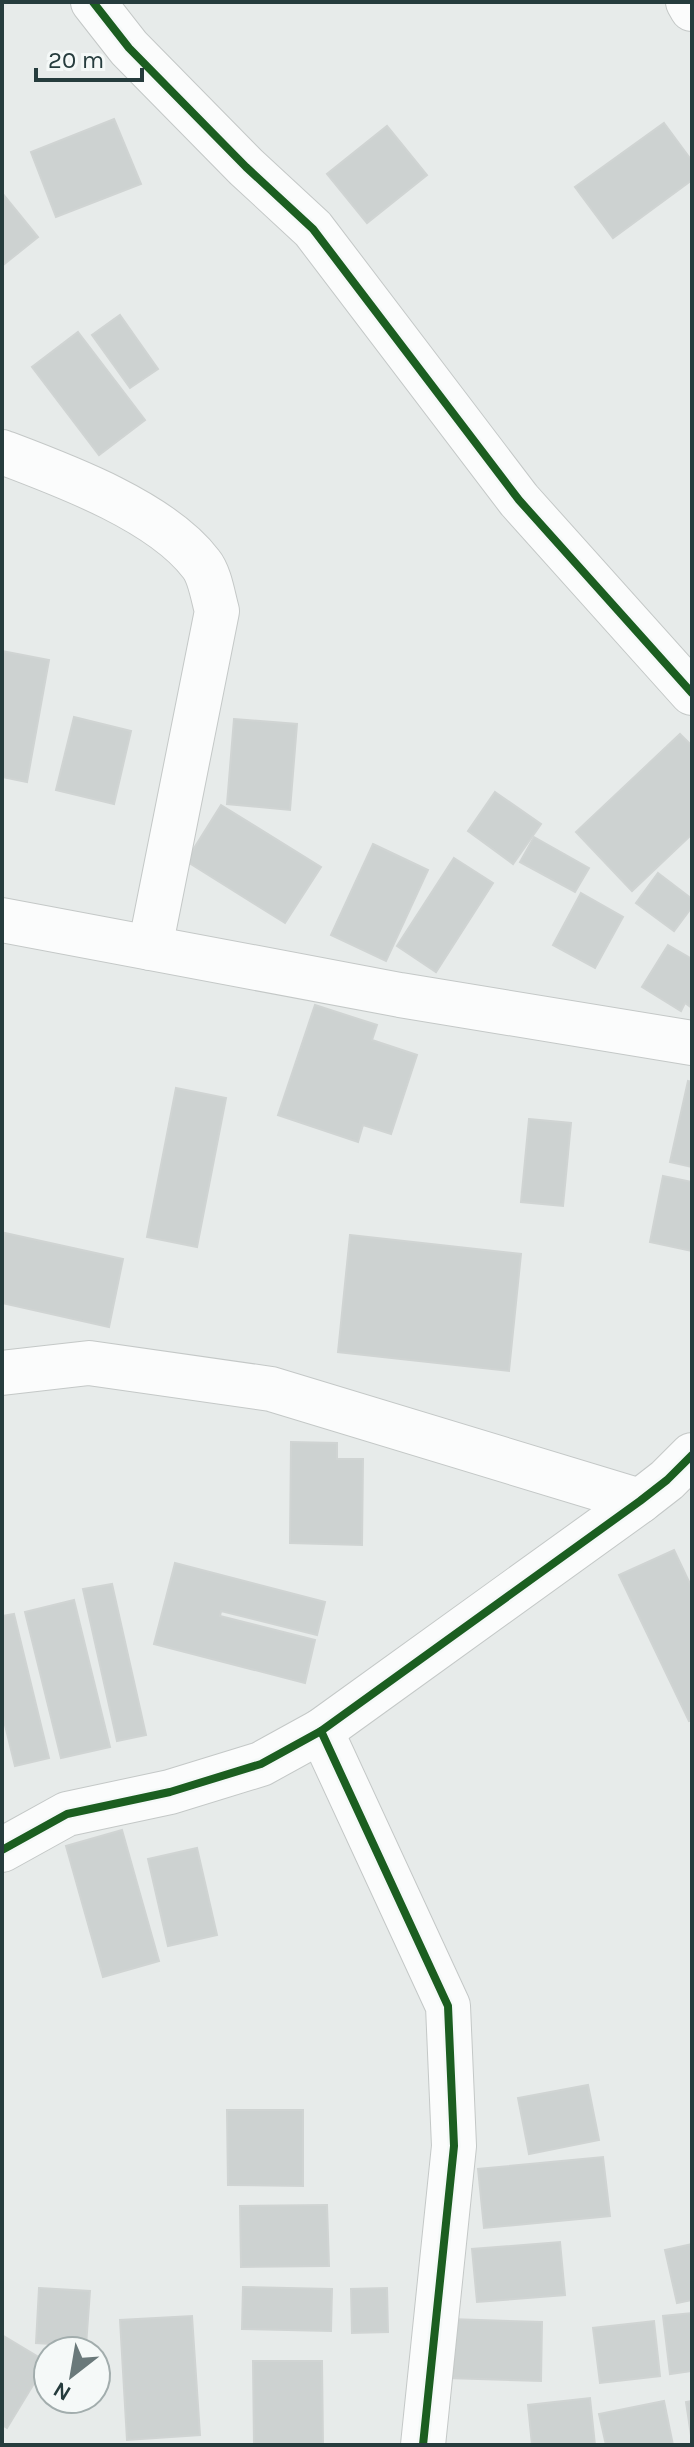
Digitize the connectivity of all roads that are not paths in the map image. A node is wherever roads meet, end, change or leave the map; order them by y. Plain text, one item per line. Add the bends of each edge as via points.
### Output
1 (93, 2) edge
2 (688, 2) edge
3 (692, 9) edge
4 (2, 452) edge
5 (692, 693) edge
6 (2, 920) edge
7 (150, 948) junction
8 (692, 1043) edge
9 (2, 1373) edge
10 (673, 1480) edge
11 (321, 1731) junction
12 (2, 1850) edge
13 (423, 2445) edge

1 - 5 street via 140,59 313,229 519,500
2 - 3 street
4 - 7 street via 70,478 169,530 204,566 217,611
6 - 7 street
7 - 8 street
9 - 10 street via 89,1363 271,1389
10 - 11 street
11 - 12 street via 261,1764 170,1792 67,1814
11 - 13 street via 448,2006 454,2146

